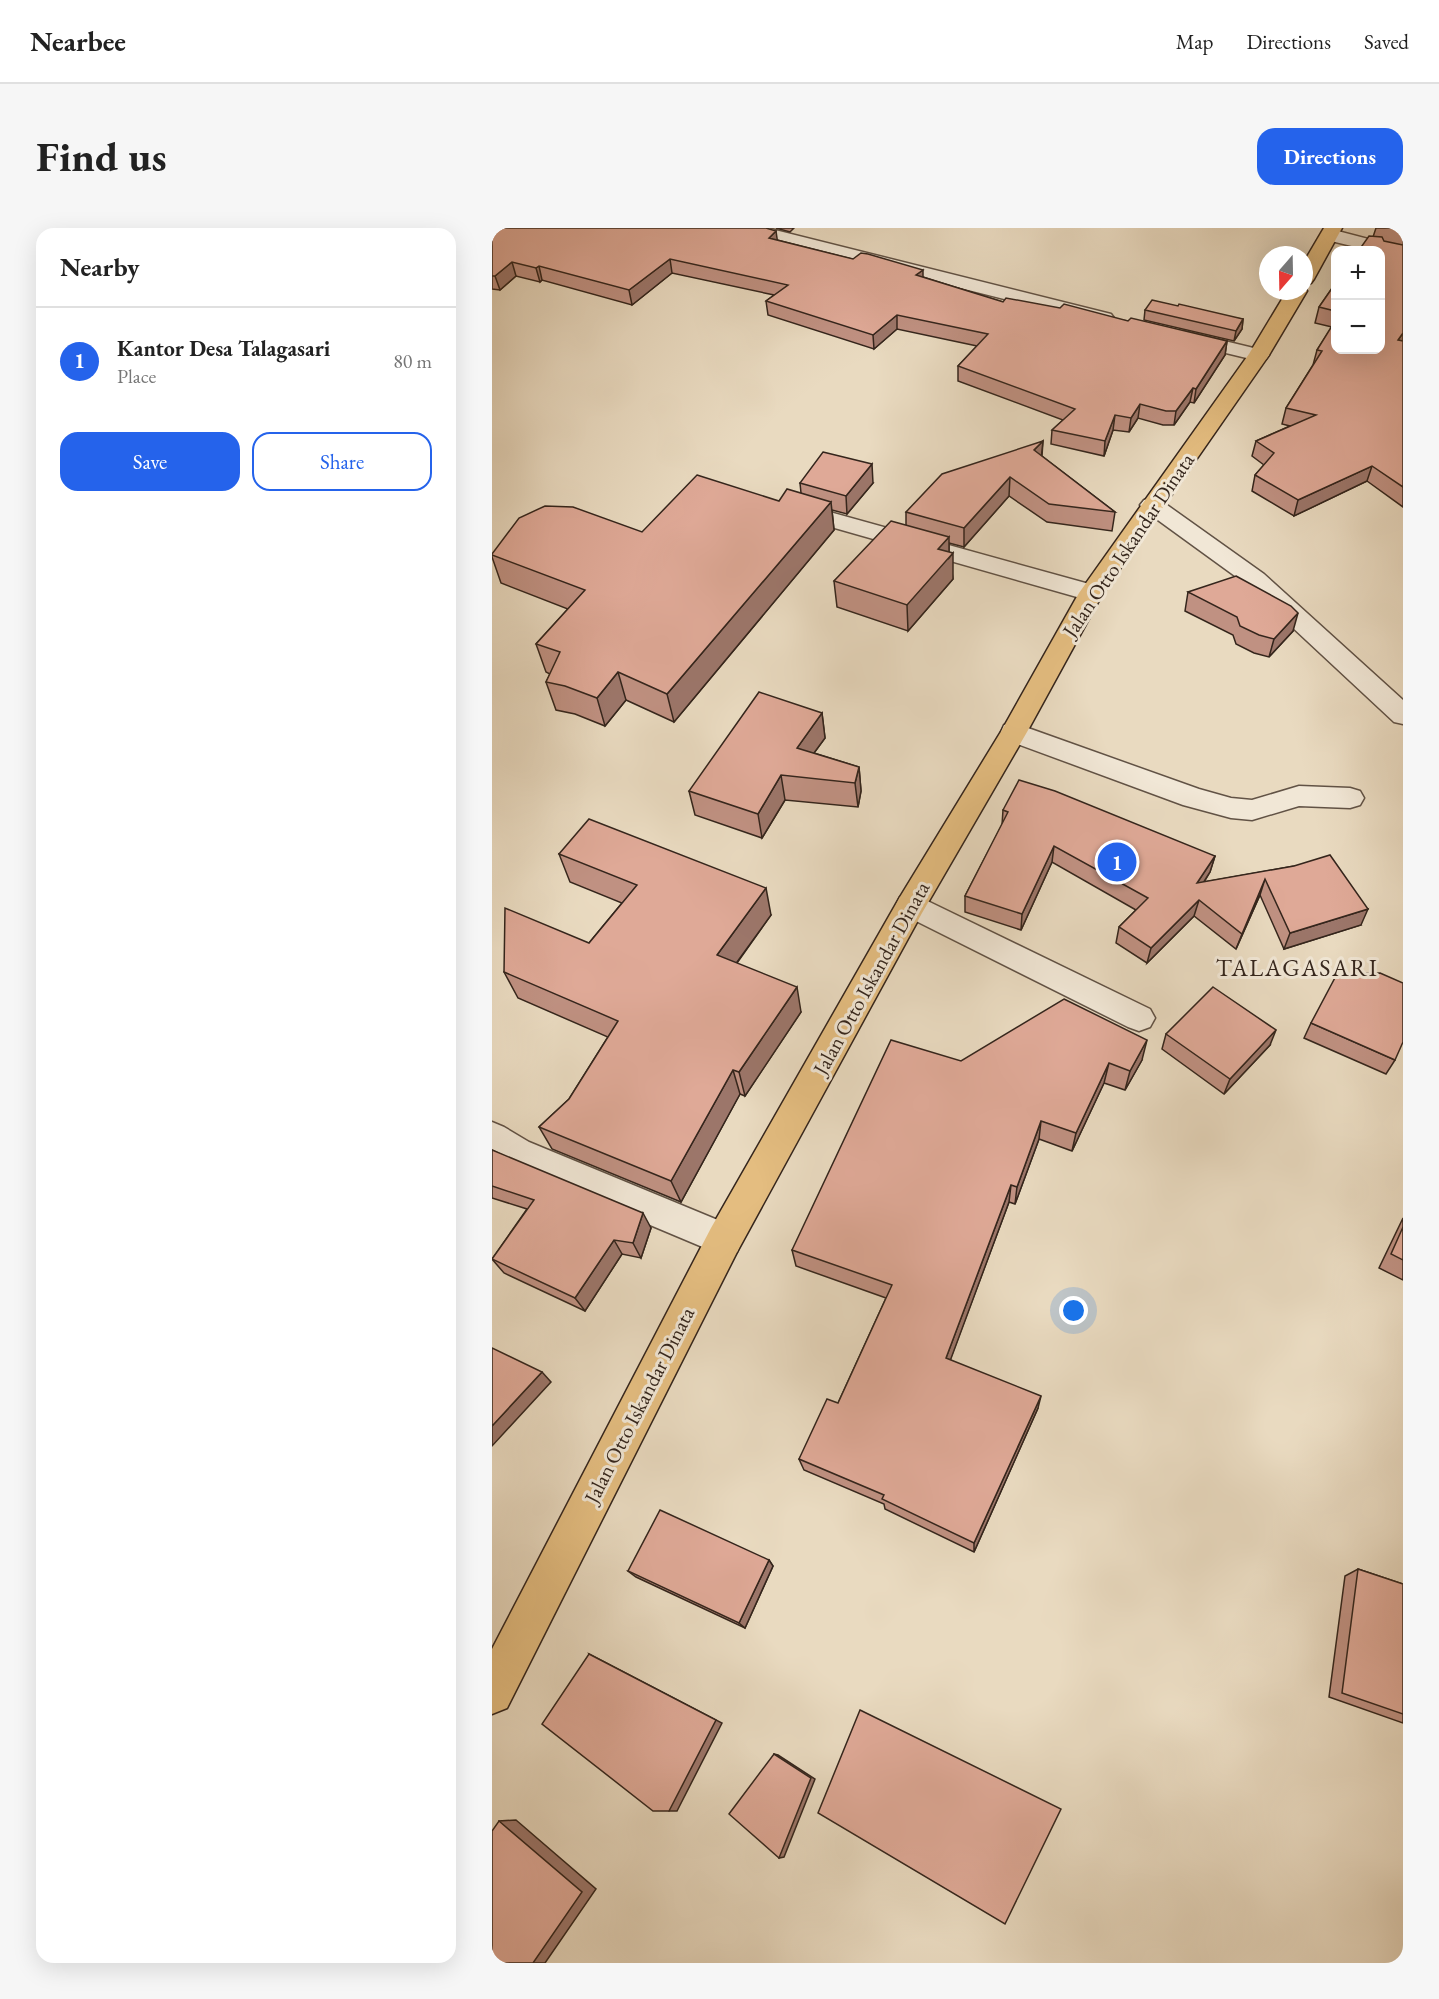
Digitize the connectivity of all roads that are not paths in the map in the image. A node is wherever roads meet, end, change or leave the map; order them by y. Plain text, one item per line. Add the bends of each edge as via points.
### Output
1 (745, 228) edge
2 (1332, 231) edge
3 (1403, 254) edge
4 (1313, 264) edge
5 (1292, 300) edge
6 (1121, 322) edge
7 (1167, 333) edge
8 (1259, 356) junction
9 (770, 502) edge
10 (1152, 505) junction
11 (1091, 593) junction
12 (1403, 716) edge
13 (1014, 732) junction
14 (1350, 798) dead end
15 (911, 905) junction
16 (1139, 1018) dead end
17 (492, 1137) edge
18 (724, 1240) junction
19 (492, 1693) edge

1 - 6 street
2 - 3 street
2 - 4 main road
5 - 8 main road, Jalan Otto Iskandar Dinata
7 - 8 street
8 - 10 main road, Jalan Otto Iskandar Dinata
9 - 11 street
10 - 11 main road, Jalan Otto Iskandar Dinata
10 - 12 street via 1255,579
11 - 13 main road, Jalan Otto Iskandar Dinata
13 - 14 street via 1192,798 1230,808 1252,810 1299,796
13 - 15 main road, Jalan Otto Iskandar Dinata
15 - 16 street
15 - 18 main road, Jalan Otto Iskandar Dinata
17 - 18 street via 517,1153
18 - 19 main road, Jalan Otto Iskandar Dinata

